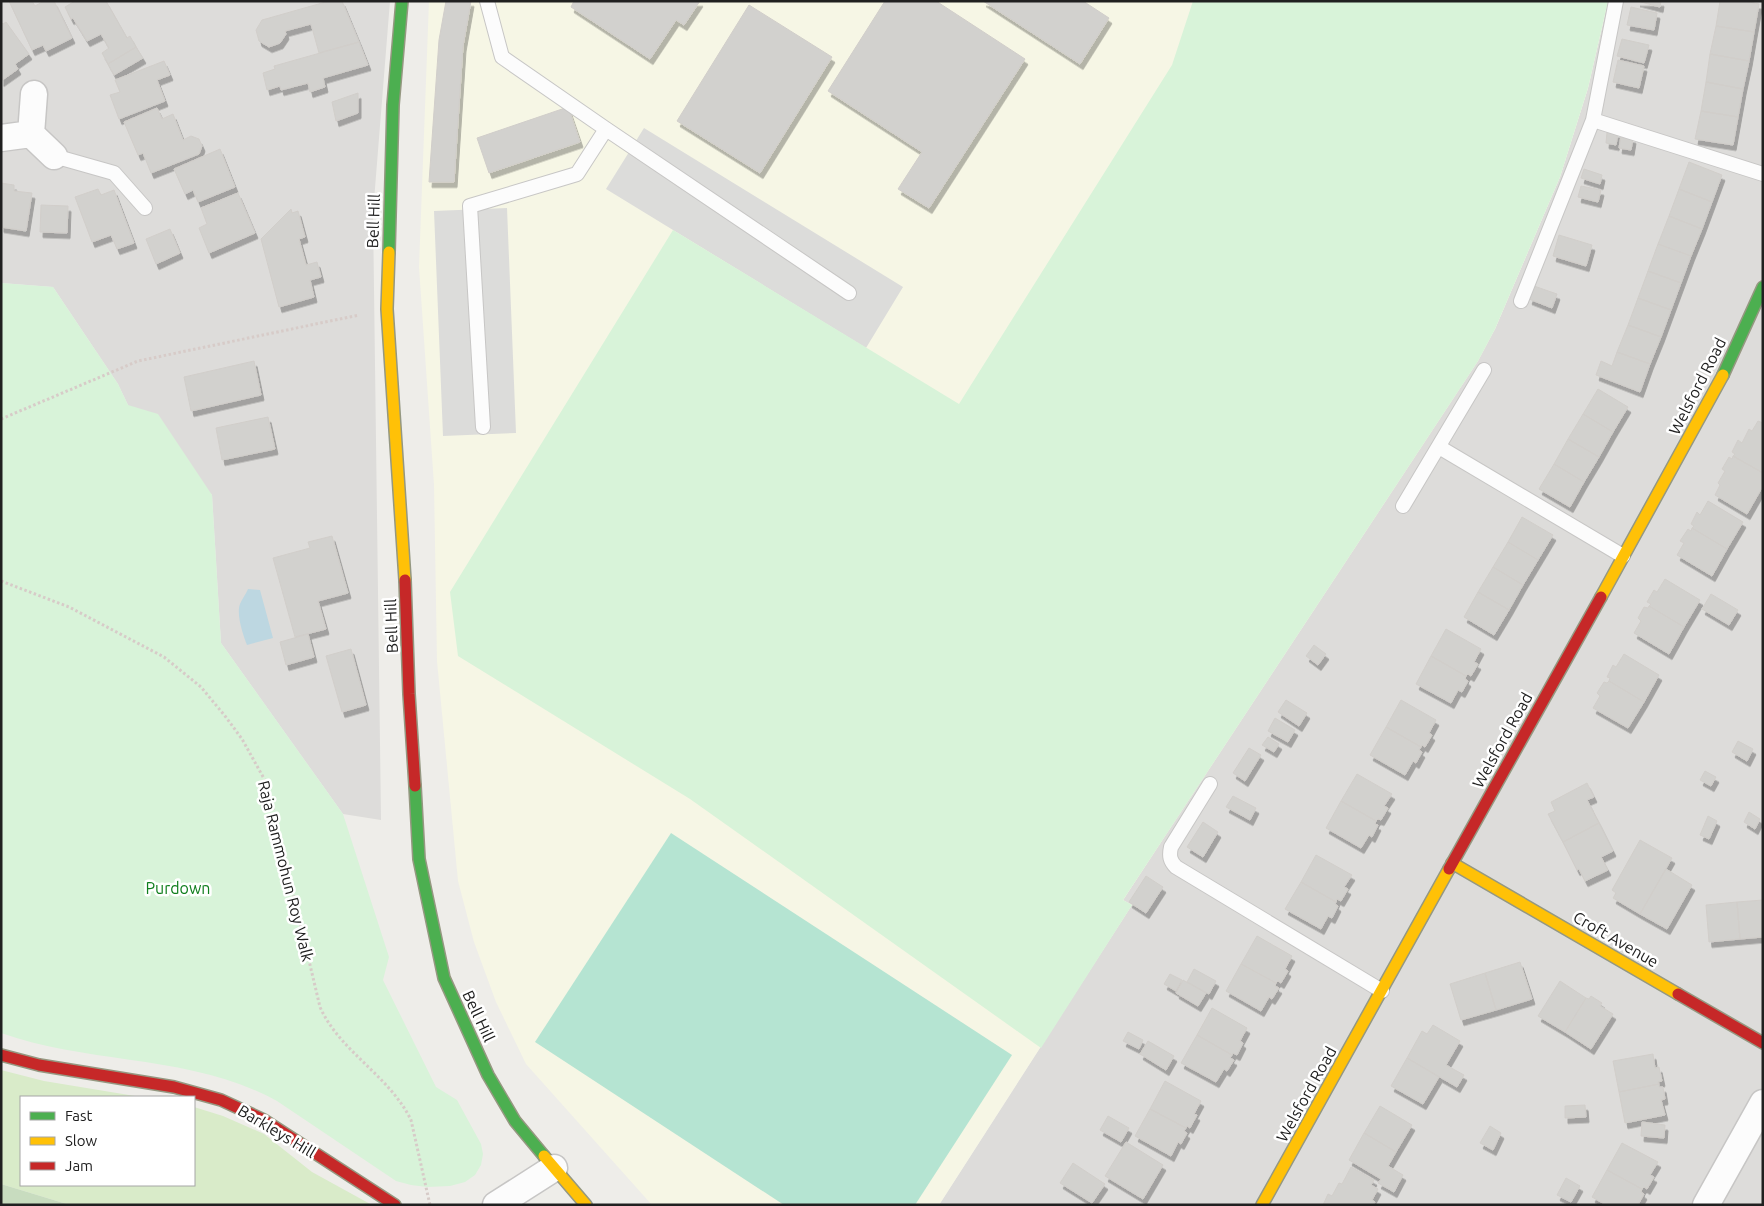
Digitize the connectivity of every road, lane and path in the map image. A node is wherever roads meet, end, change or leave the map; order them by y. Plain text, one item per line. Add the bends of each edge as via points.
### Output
1 (402, 1) edge
2 (487, 1) edge
3 (1616, 1) edge
4 (34, 94) dead end
5 (1593, 120) junction
6 (606, 129) junction
7 (31, 134) junction
8 (1, 138) edge
9 (54, 156) joint
10 (1763, 174) edge
11 (145, 208) dead end
12 (1763, 287) edge
13 (849, 293) dead end
14 (1521, 301) dead end
15 (387, 309) junction
16 (1484, 370) dead end
17 (1, 419) edge
18 (483, 428) dead end
19 (1439, 447) junction
20 (1403, 506) dead end
21 (1623, 556) junction
22 (1, 581) edge
23 (1210, 784) dead end
24 (1452, 863) junction
25 (1382, 991) junction
26 (1763, 1043) edge
27 (1, 1055) edge
28 (1763, 1104) edge
29 (554, 1168) junction
30 (395, 1205) edge
31 (430, 1205) edge
32 (496, 1205) edge
33 (586, 1205) edge
34 (1262, 1205) edge
35 (1706, 1205) edge

1 - 15 street, Bell Hill via 393,105
2 - 6 lane via 502,56
3 - 5 lane
4 - 7 street
5 - 10 lane
5 - 14 lane
6 - 13 lane
6 - 18 lane via 576,174 470,206
7 - 8 street
7 - 9 street
9 - 11 lane via 114,173
12 - 21 street, Welsford Road via 1716,390
15 - 17 path via 138,361
15 - 29 street, Bell Hill via 406,590 419,860 444,978 488,1075 515,1121
16 - 19 lane
19 - 20 lane
19 - 21 lane
21 - 24 street, Welsford Road
22 - 31 path, Raja Rammohun Roy Walk via 69,607 164,657 200,688 242,739 267,784 320,1007 340,1039 392,1090 407,1112
23 - 25 lane via 1171,847 1172,864
24 - 25 street, Welsford Road
24 - 26 street, Croft Avenue
25 - 34 street, Welsford Road
27 - 30 street, Barkleys Hill via 39,1065 174,1087 221,1100 264,1120
28 - 35 street
29 - 32 street
29 - 33 street, Bell Hill

